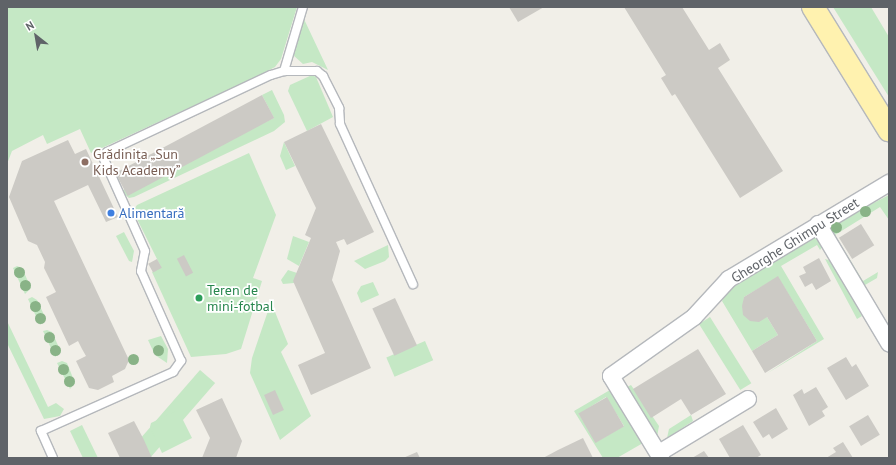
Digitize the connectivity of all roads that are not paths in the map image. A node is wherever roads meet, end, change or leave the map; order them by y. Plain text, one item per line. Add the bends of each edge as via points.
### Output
1 (303, 7) edge
2 (813, 7) edge
3 (284, 71) junction
4 (889, 130) edge
5 (889, 182) edge
6 (818, 224) junction
7 (413, 284) dead end
8 (889, 343) edge
9 (748, 399) dead end
10 (660, 456) edge
11 (53, 458) edge

1 - 3 lane
2 - 4 main road
3 - 7 lane via 310,69 323,76 338,108 340,124
3 - 11 lane via 107,152 103,157 145,251 142,271 181,361 173,372 41,431
5 - 6 street, Gheorghe Ghimpu Street
6 - 8 street
6 - 10 street, Gheorghe Ghimpu Street via 729,279 694,317 611,376
9 - 10 street

